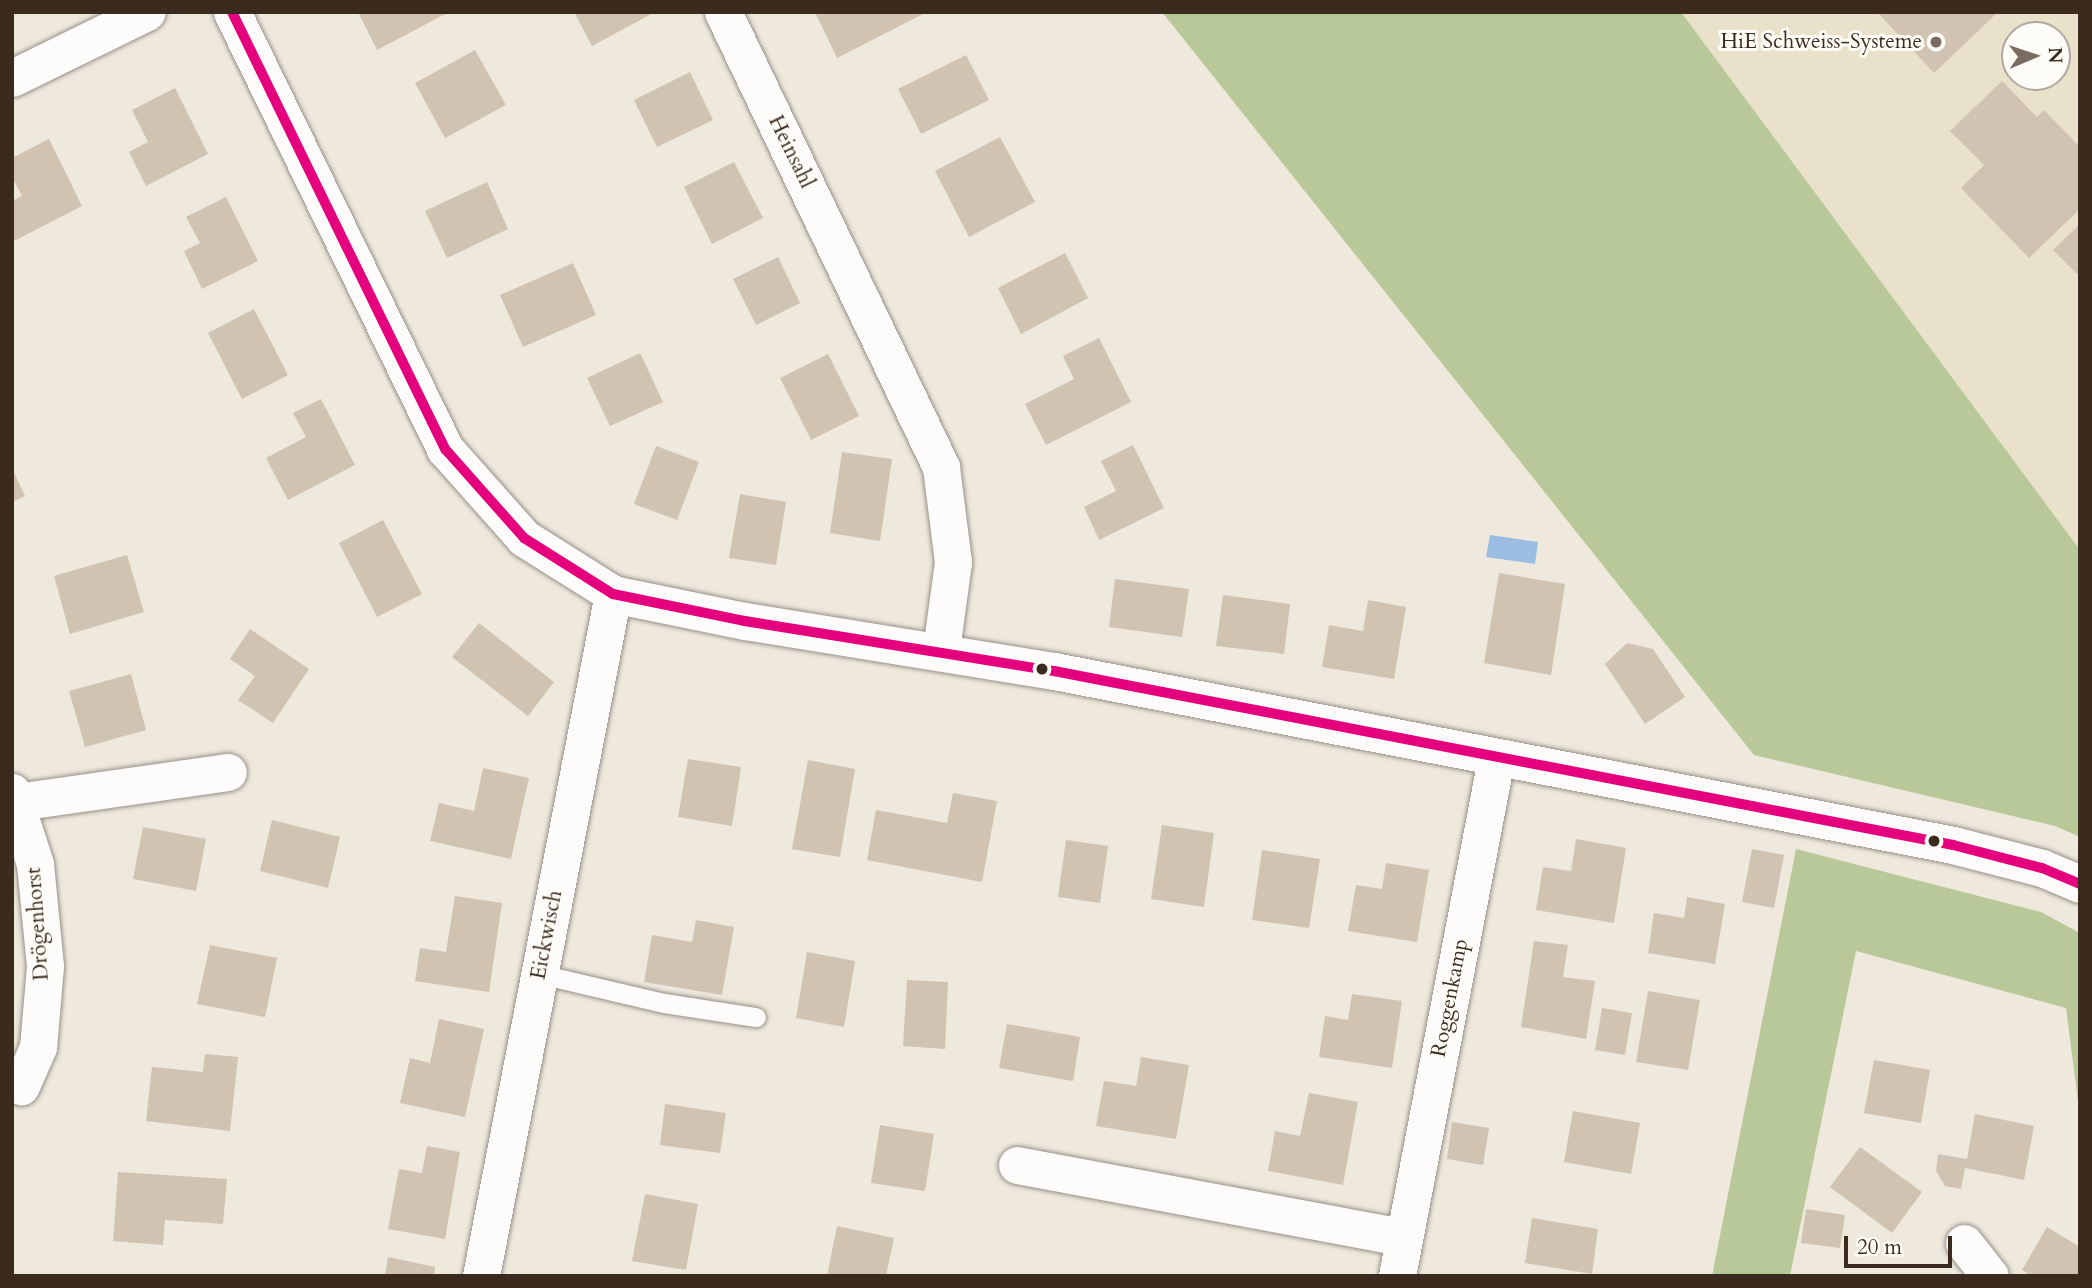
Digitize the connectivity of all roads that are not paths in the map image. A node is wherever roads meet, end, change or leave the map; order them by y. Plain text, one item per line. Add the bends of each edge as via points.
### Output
1 (147, 12) edge
2 (232, 12) edge
3 (723, 12) edge
4 (12, 78) edge
5 (613, 594) junction
6 (940, 650) junction
7 (1496, 758) junction
8 (228, 772) dead end
9 (15, 797) edge
10 (2080, 884) edge
11 (540, 974) junction
12 (755, 1017) dead end
13 (21, 1086) dead end
14 (1017, 1165) dead end
15 (1403, 1237) junction
16 (1964, 1243) dead end
17 (481, 1276) edge
18 (1397, 1276) edge
19 (1990, 1276) edge

1 - 4 street
2 - 5 street via 446,450 524,538
3 - 6 street, Heinsahl via 941,467 953,562
5 - 6 street via 745,621
5 - 11 street, Eickwisch
6 - 7 street
7 - 10 street via 1953,845 2042,868
7 - 15 street, Roggenkamp
8 - 9 street, Drögenhorst
9 - 13 street, Drögenhorst via 35,864 45,966 38,1047
11 - 12 lane via 664,1003
11 - 17 street, Eickwisch
14 - 15 street
15 - 18 street, Roggenkamp
16 - 19 street

